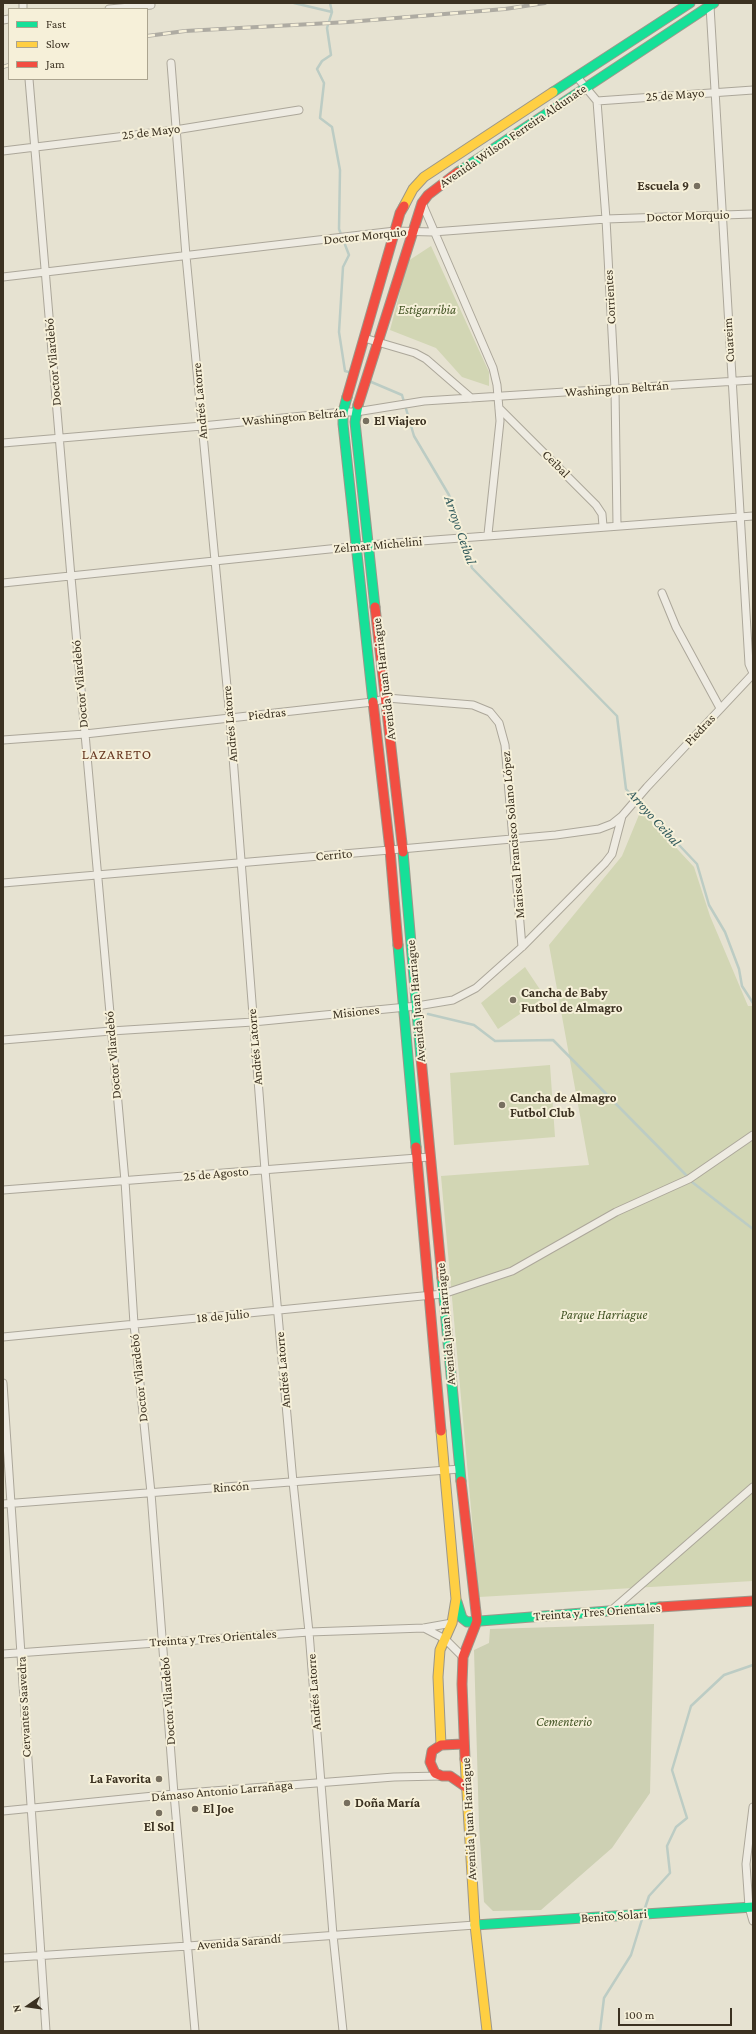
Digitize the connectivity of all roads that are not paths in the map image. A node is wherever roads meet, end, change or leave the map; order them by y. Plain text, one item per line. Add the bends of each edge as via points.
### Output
1 (690, 3) edge
2 (150, 5) dead end
3 (712, 5) edge
4 (119, 8) edge
5 (170, 63) dead end
6 (577, 77) junction
7 (29, 80) edge
8 (584, 87) junction
9 (753, 90) edge
10 (715, 92) junction
11 (598, 101) junction
12 (299, 110) dead end
13 (175, 130) junction
14 (34, 147) junction
15 (3, 151) edge
16 (422, 203) junction
17 (753, 214) edge
18 (723, 215) junction
19 (606, 219) junction
20 (395, 231) junction
21 (412, 231) junction
22 (433, 232) junction
23 (186, 256) junction
24 (46, 272) junction
25 (3, 277) edge
26 (364, 338) junction
27 (377, 342) junction
28 (753, 380) edge
29 (731, 382) junction
30 (350, 388) joint
31 (615, 389) junction
32 (361, 393) joint
33 (498, 396) junction
34 (471, 398) junction
35 (499, 408) junction
36 (343, 412) junction
37 (356, 412) junction
38 (202, 426) junction
39 (60, 437) junction
40 (3, 442) edge
41 (753, 516) edge
42 (740, 517) junction
43 (617, 525) junction
44 (603, 526) junction
45 (488, 534) junction
46 (368, 545) junction
47 (355, 546) junction
48 (213, 560) junction
49 (71, 577) junction
50 (3, 583) edge
51 (662, 593) dead end
52 (753, 673) edge
53 (387, 698) junction
54 (373, 702) junction
55 (720, 708) junction
56 (230, 718) junction
57 (499, 724) joint
58 (85, 734) junction
59 (3, 740) edge
60 (647, 787) joint
61 (622, 816) junction
62 (514, 839) junction
63 (403, 849) junction
64 (390, 850) junction
65 (241, 863) junction
66 (97, 876) junction
67 (3, 883) edge
68 (522, 947) junction
69 (417, 1006) junction
70 (402, 1007) junction
71 (253, 1022) junction
72 (111, 1031) junction
73 (3, 1040) edge
74 (753, 1135) edge
75 (430, 1157) junction
76 (417, 1158) junction
77 (265, 1170) junction
78 (125, 1182) junction
79 (3, 1190) edge
80 (443, 1294) junction
81 (428, 1296) junction
82 (278, 1310) junction
83 (134, 1324) junction
84 (3, 1336) edge
85 (3, 1383) edge
86 (460, 1469) junction
87 (445, 1470) junction
88 (293, 1482) junction
89 (753, 1487) edge
90 (151, 1493) junction
91 (12, 1503) junction
92 (3, 1504) edge
93 (456, 1599) junction
94 (753, 1601) edge
95 (476, 1610) junction
96 (612, 1610) junction
97 (477, 1621) junction
98 (452, 1623) junction
99 (424, 1628) junction
100 (309, 1632) junction
101 (445, 1639) junction
102 (163, 1641) junction
103 (21, 1653) junction
104 (3, 1654) edge
105 (463, 1657) junction
106 (464, 1744) junction
107 (441, 1745) junction
108 (465, 1770) junction
109 (446, 1776) junction
110 (321, 1783) junction
111 (466, 1788) junction
112 (174, 1794) junction
113 (753, 1807) edge
114 (30, 1808) junction
115 (3, 1811) edge
116 (751, 1907) edge
117 (753, 1921) edge
118 (476, 1925) junction
119 (333, 1935) junction
120 (188, 1946) junction
121 (40, 1955) junction
122 (3, 1958) edge
123 (46, 2031) edge
124 (195, 2031) edge
125 (343, 2031) edge
126 (487, 2031) edge

1 - 6 street, Avenida Wilson Ferreira Aldunate
2 - 4 street
3 - 8 street, Avenida Wilson Ferreira Aldunate
3 - 10 street, Cuareim
5 - 13 street, Andrés Latorre
6 - 8 street
6 - 20 street, Avenida Wilson Ferreira Aldunate via 424,177 407,199
7 - 14 street, Doctor Vilardebó
8 - 11 street
8 - 16 street, Avenida Wilson Ferreira Aldunate via 449,178 434,189
9 - 10 street, 25 de Mayo
10 - 11 street, 25 de Mayo
10 - 18 street, Cuareim
11 - 19 street, Corrientes
12 - 13 street, 25 de Mayo
13 - 14 street, 25 de Mayo
13 - 23 street, Andrés Latorre
14 - 15 street, 25 de Mayo
14 - 24 street, Doctor Vilardebó
16 - 21 street, Avenida Wilson Ferreira Aldunate
16 - 22 street
17 - 18 street, Doctor Morquio
18 - 19 street, Doctor Morquio
18 - 29 street, Cuareim
19 - 22 street, Doctor Morquio
19 - 31 street, Corrientes
20 - 21 street, Doctor Morquio
20 - 23 street, Doctor Morquio
20 - 26 street, Avenida Wilson Ferreira Aldunate
21 - 22 street, Doctor Morquio
21 - 27 street, Avenida Wilson Ferreira Aldunate
22 - 33 street via 493,368
23 - 24 street, Doctor Morquio
23 - 38 street, Andrés Latorre
24 - 25 street, Doctor Morquio
24 - 39 street, Doctor Vilardebó
26 - 27 street
26 - 30 street, Avenida Wilson Ferreira Aldunate
27 - 32 street, Avenida Wilson Ferreira Aldunate
27 - 34 street via 415,353
28 - 29 street, Washington Beltrán
29 - 31 street, Washington Beltrán
29 - 42 street, Cuareim
30 - 36 street, Avenida Juan Harriague
31 - 33 street, Washington Beltrán
31 - 43 street, Corrientes
32 - 37 street, Avenida Juan Harriague
33 - 34 street, Washington Beltrán
33 - 35 street
34 - 37 street, Washington Beltrán via 424,401
35 - 44 street, Ceibal via 596,504 602,514
35 - 45 street via 499,442
36 - 37 street, Washington Beltrán
36 - 38 street, Washington Beltrán
36 - 47 street, Avenida Juan Harriague
37 - 46 street, Avenida Juan Harriague
38 - 39 street, Washington Beltrán
38 - 48 street, Andrés Latorre
39 - 40 street, Washington Beltrán
39 - 49 street, Doctor Vilardebó
41 - 42 street, Zelmar Michelini
42 - 43 street, Zelmar Michelini
42 - 52 street, Cuareim via 749,664
43 - 44 street, Zelmar Michelini
44 - 45 street, Zelmar Michelini
45 - 46 street, Zelmar Michelini
46 - 47 street, Zelmar Michelini
46 - 53 street, Avenida Juan Harriague
47 - 48 street, Zelmar Michelini
47 - 54 street, Avenida Juan Harriague
48 - 49 street, Zelmar Michelini
48 - 56 street, Andrés Latorre
49 - 50 street, Zelmar Michelini
49 - 58 street, Doctor Vilardebó
51 - 55 street via 676,627
52 - 55 street, Piedras
53 - 54 street, Piedras
53 - 57 street, Piedras via 473,705 490,712
53 - 63 street, Avenida Juan Harriague
54 - 56 street, Piedras
54 - 64 street, Avenida Juan Harriague
55 - 60 street, Piedras
56 - 58 street, Piedras
56 - 65 street, Andrés Latorre
57 - 62 street, Mariscal Francisco Solano López via 505,745
58 - 59 street, Piedras
58 - 66 street, Doctor Vilardebó
60 - 61 street, Cerrito
61 - 62 street, Cerrito via 612,824 599,829
61 - 68 street, Misiones via 612,854
62 - 63 street, Cerrito
62 - 68 street, Mariscal Francisco Solano López
63 - 64 street, Cerrito
63 - 69 street, Avenida Juan Harriague
64 - 65 street, Cerrito
64 - 70 street, Avenida Juan Harriague
65 - 66 street, Cerrito
65 - 71 street, Andrés Latorre
66 - 67 street, Cerrito
66 - 72 street, Doctor Vilardebó
68 - 69 street, Misiones via 476,988 453,1000
69 - 70 street, Misiones
69 - 75 street, Avenida Juan Harriague
70 - 71 street, Misiones
70 - 76 street, Avenida Juan Harriague
71 - 72 street, Misiones
71 - 77 street, Andrés Latorre
72 - 73 street, Misiones
72 - 78 street, Doctor Vilardebó
74 - 80 street, 18 de Julio via 689,1179 616,1212 512,1272
75 - 76 street, 25 de Agosto
75 - 80 street, Avenida Juan Harriague
76 - 77 street, 25 de Agosto
76 - 81 street, Avenida Juan Harriague
77 - 78 street, 25 de Agosto
77 - 82 street, Andrés Latorre
78 - 79 street, 25 de Agosto
78 - 83 street, Doctor Vilardebó
80 - 81 street, 18 de Julio
80 - 86 street, Avenida Juan Harriague
81 - 82 street, 18 de Julio
81 - 87 street, Avenida Juan Harriague
82 - 83 street, 18 de Julio
82 - 88 street, Andrés Latorre
83 - 84 street, 18 de Julio
83 - 90 street, Doctor Vilardebó
85 - 91 street, Cervantes Saavedra
86 - 87 street, Rincón
86 - 95 street, Avenida Juan Harriague
87 - 88 street, Rincón
87 - 93 street, Avenida Juan Harriague
88 - 90 street, Rincón
88 - 100 street, Andrés Latorre
89 - 96 street
90 - 91 street, Rincón
90 - 102 street, Doctor Vilardebó
91 - 92 street, Rincón
91 - 103 street, Cervantes Saavedra
93 - 95 street via 469,1601
93 - 97 street, Treinta y Tres Orientales via 464,1621
93 - 98 street, Avenida Juan Harriague
94 - 96 street, Treinta y Tres Orientales
95 - 97 street, Avenida Juan Harriague
96 - 97 street, Treinta y Tres Orientales
97 - 105 street, Avenida Juan Harriague
98 - 99 street, Treinta y Tres Orientales
98 - 101 street, Avenida Juan Harriague
99 - 100 street, Treinta y Tres Orientales
99 - 101 street, Treinta y Tres Orientales
100 - 102 street, Treinta y Tres Orientales
100 - 110 street, Andrés Latorre
101 - 105 street, Treinta y Tres Orientales
101 - 107 street, Avenida Juan Harriague via 440,1650 438,1677
102 - 103 street, Treinta y Tres Orientales
102 - 112 street, Doctor Vilardebó
103 - 104 street, Treinta y Tres Orientales
103 - 114 street, Cervantes Saavedra
105 - 106 street, Avenida Juan Harriague
106 - 107 street
106 - 108 street, Avenida Juan Harriague
107 - 109 street via 432,1751 430,1762 435,1772
108 - 109 street
108 - 111 street, Avenida Juan Harriague
109 - 110 street, Dámaso Antonio Larrañaga
109 - 111 street
110 - 112 street, Dámaso Antonio Larrañaga
110 - 119 street, Andrés Latorre
111 - 118 street, Avenida Juan Harriague
112 - 114 street, Dámaso Antonio Larrañaga
112 - 120 street, Doctor Vilardebó
113 - 116 street via 746,1864
114 - 115 street, Dámaso Antonio Larrañaga
114 - 121 street, Cervantes Saavedra
116 - 117 street
116 - 118 street, Benito Solari
118 - 119 street, Avenida Sarandí
118 - 126 street, Avenida Juan Harriague
119 - 120 street, Avenida Sarandí
119 - 125 street, Andrés Latorre
120 - 121 street, Avenida Sarandí
120 - 124 street, Doctor Vilardebó
121 - 122 street, Avenida Sarandí
121 - 123 street, Cervantes Saavedra

